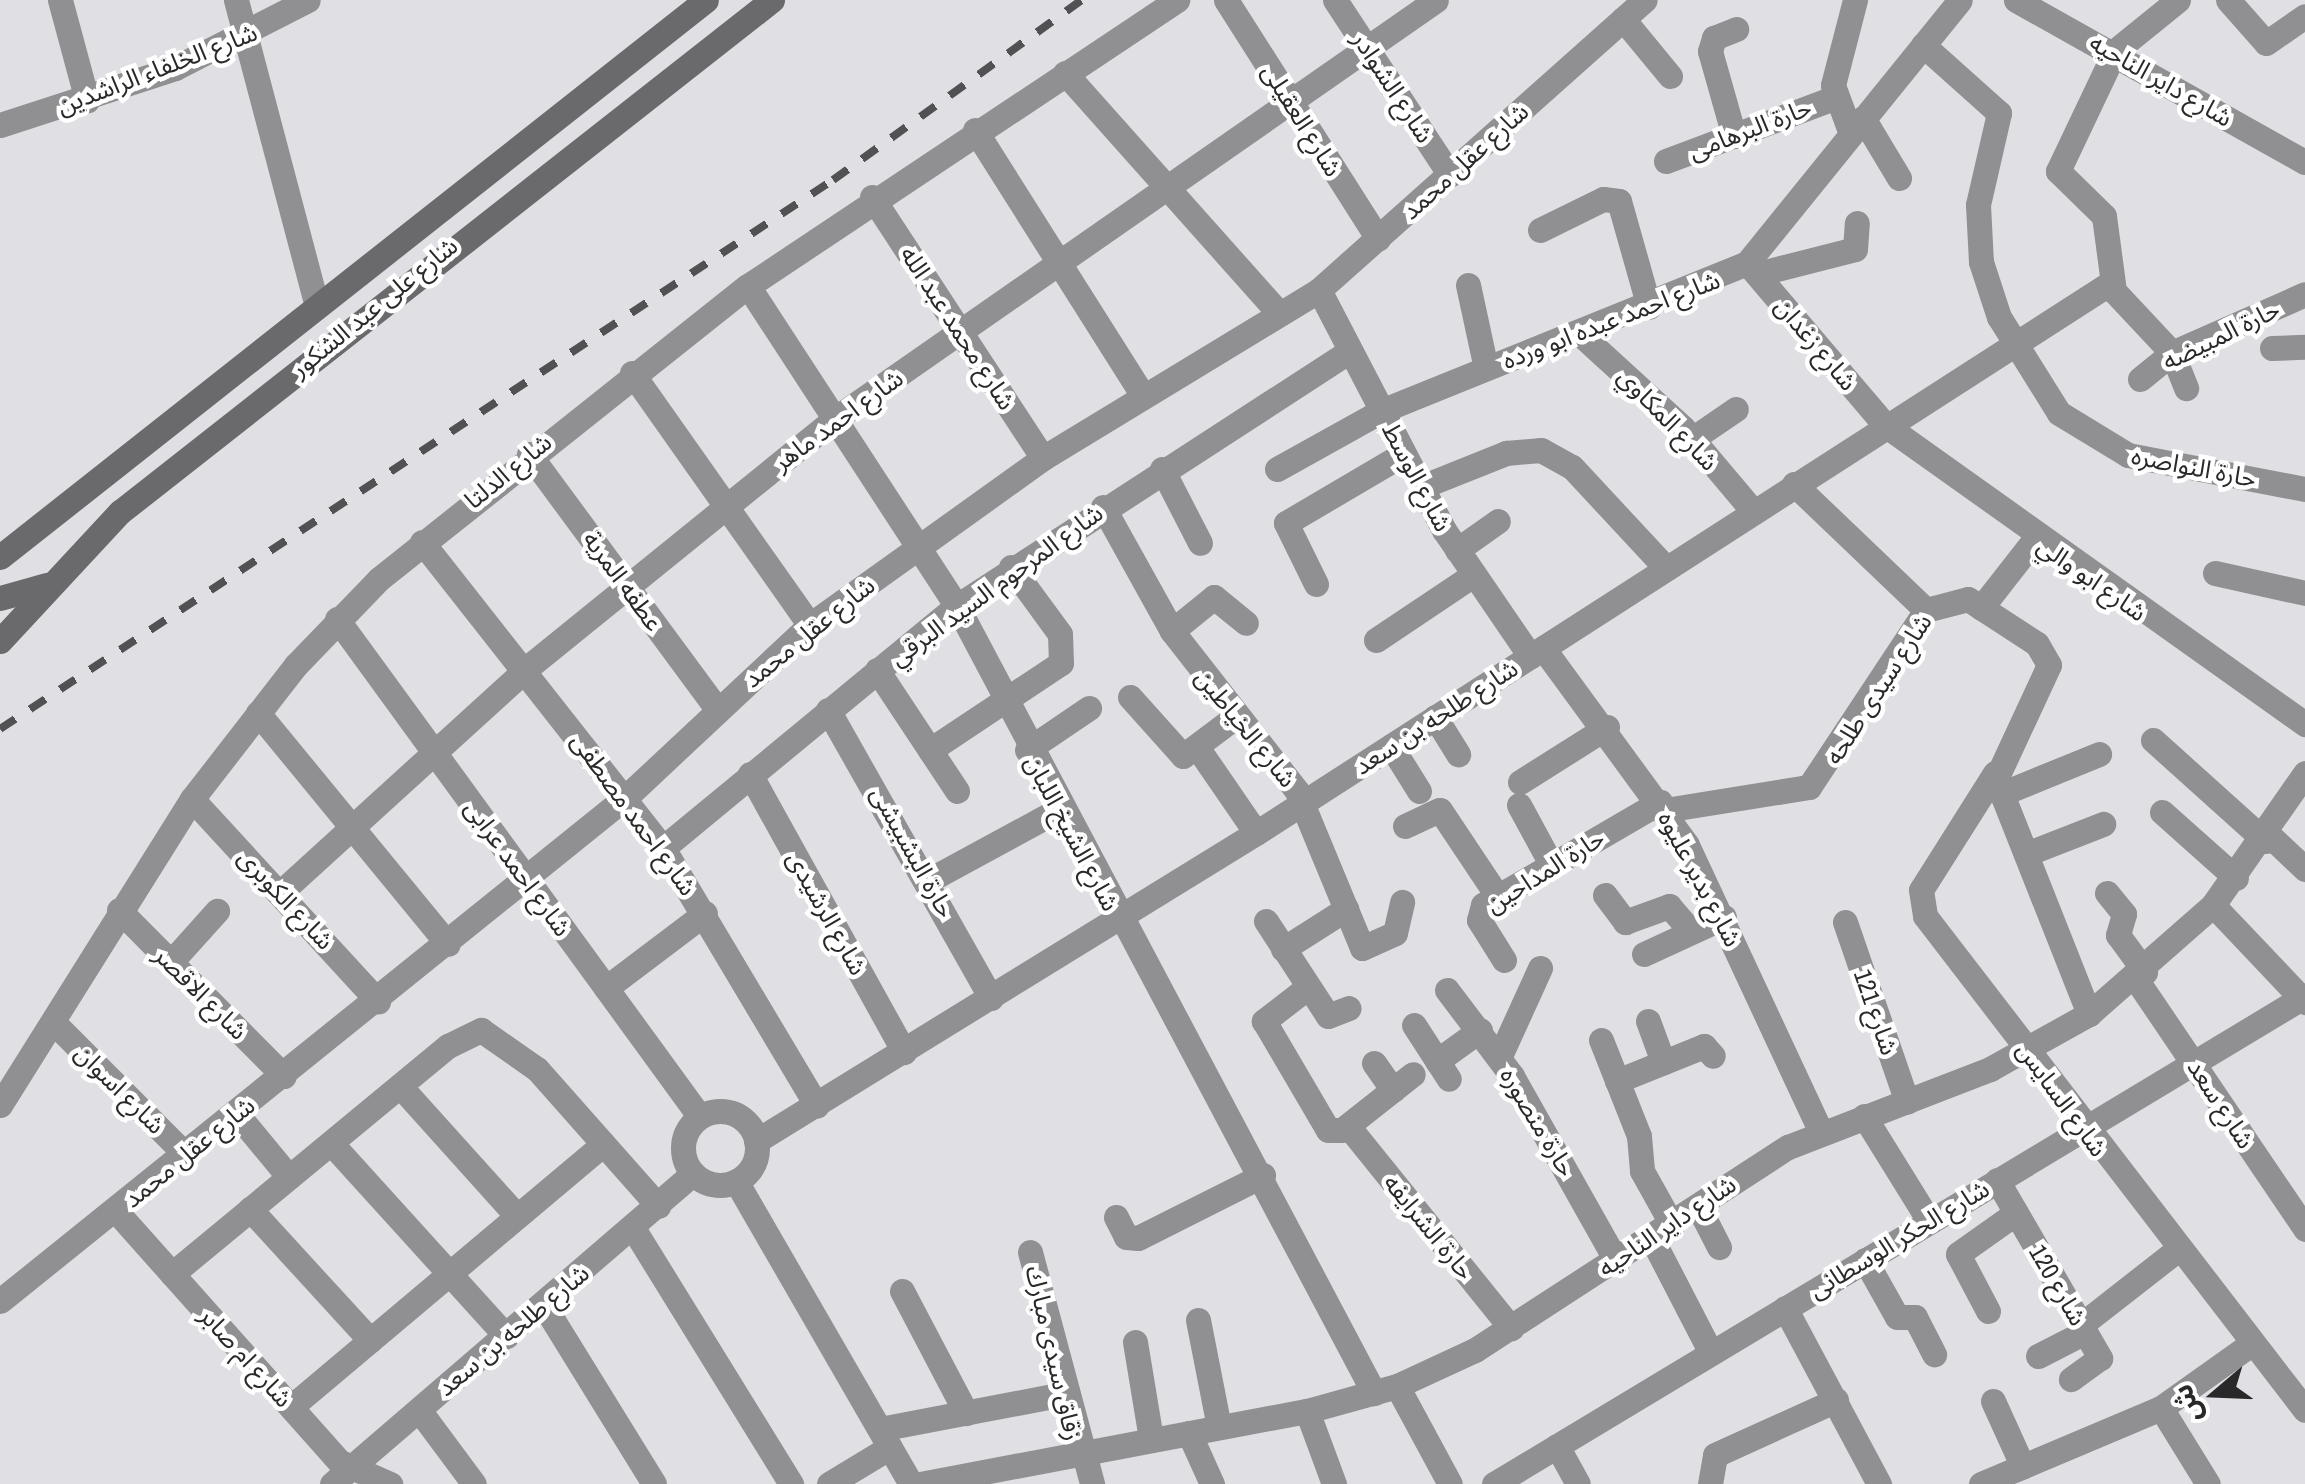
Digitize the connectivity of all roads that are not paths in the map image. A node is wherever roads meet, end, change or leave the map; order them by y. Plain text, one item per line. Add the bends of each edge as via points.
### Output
1 (60, 0) edge
2 (236, 0) edge
3 (308, 0) edge
4 (706, 0) edge
5 (772, 0) edge
6 (1177, 0) edge
7 (1226, 0) edge
8 (1336, 0) edge
9 (1436, 0) edge
10 (1644, 0) edge
11 (1855, 0) edge
12 (1960, 0) edge
13 (2016, 0) edge
14 (2228, 0) edge
15 (2171, 2) edge
16 (2305, 16) edge
17 (1623, 19) junction
18 (1736, 29) dead end
19 (248, 36) junction
20 (1922, 45) junction
21 (1367, 48) junction
22 (2115, 51) junction
23 (1064, 73) junction
24 (1670, 76) dead end
25 (1834, 98) junction
26 (87, 100) junction
27 (1290, 100) junction
28 (0, 125) edge
29 (1857, 126) junction
30 (975, 130) junction
31 (1734, 136) junction
32 (1666, 161) dead end
33 (2305, 162) edge
34 (1450, 174) junction
35 (1899, 178) dead end
36 (1164, 189) junction
37 (872, 198) junction
38 (1857, 223) dead end
39 (1540, 230) dead end
40 (1378, 240) junction
41 (1059, 263) junction
42 (1752, 268) junction
43 (2110, 283) junction
44 (748, 286) junction
45 (1468, 286) dead end
46 (1318, 290) junction
47 (2305, 294) edge
48 (316, 302) junction
49 (1649, 308) junction
50 (1279, 313) junction
51 (1578, 332) junction
52 (961, 333) junction
53 (2012, 343) junction
54 (2305, 347) edge
55 (2272, 348) dead end
56 (1350, 351) junction
57 (2172, 352) junction
58 (1486, 368) junction
59 (632, 373) junction
60 (2140, 379) dead end
61 (2186, 388) dead end
62 (1143, 396) junction
63 (1736, 409) dead end
64 (1381, 411) junction
65 (836, 418) junction
66 (1885, 425) junction
67 (1676, 432) junction
68 (528, 454) junction
69 (1404, 454) junction
70 (1043, 458) junction
71 (1277, 469) dead end
72 (1162, 470) junction
73 (1794, 484) junction
74 (1421, 487) junction
75 (2305, 489) edge
76 (725, 504) junction
77 (1103, 507) junction
78 (1754, 511) junction
79 (1498, 521) dead end
80 (2035, 540) junction
81 (422, 542) junction
82 (1200, 542) dead end
83 (921, 544) junction
84 (1457, 550) junction
85 (0, 558) edge
86 (1012, 568) junction
87 (1666, 568) junction
88 (2215, 574) dead end
89 (1473, 575) junction
90 (52, 583) junction
91 (1316, 584) dead end
92 (626, 586) junction
93 (2305, 593) edge
94 (0, 598) edge
95 (957, 606) junction
96 (1981, 608) junction
97 (1926, 610) junction
98 (337, 619) junction
99 (1246, 623) dead end
100 (810, 624) junction
101 (1172, 631) junction
102 (1376, 640) dead end
103 (0, 641) edge
104 (1536, 652) junction
105 (527, 668) junction
106 (876, 670) junction
107 (1130, 697) dead end
108 (1004, 704) junction
109 (1089, 708) dead end
110 (717, 710) junction
111 (828, 710) junction
112 (258, 714) junction
113 (1235, 717) junction
114 (1434, 718) junction
115 (2305, 724) edge
116 (1606, 727) junction
117 (2153, 740) dead end
118 (1391, 746) junction
119 (1197, 748) junction
120 (432, 750) junction
121 (930, 750) junction
122 (1027, 750) junction
123 (1458, 754) dead end
124 (2099, 754) dead end
125 (2305, 773) edge
126 (750, 774) junction
127 (1999, 783) junction
128 (1420, 791) dead end
129 (957, 792) dead end
130 (626, 797) junction
131 (192, 798) junction
132 (1304, 802) junction
133 (1662, 806) junction
134 (1058, 810) junction
135 (2162, 812) dead end
136 (2104, 824) dead end
137 (1404, 826) dead end
138 (352, 827) junction
139 (1256, 833) junction
140 (2266, 838) junction
141 (663, 848) junction
142 (2026, 854) junction
143 (1551, 864) junction
144 (2305, 868) edge
145 (2236, 878) junction
146 (526, 880) junction
147 (931, 880) junction
148 (281, 892) junction
149 (2106, 894) dead end
150 (1605, 895) dead end
151 (1498, 896) junction
152 (1402, 902) dead end
153 (2213, 906) junction
154 (1346, 909) junction
155 (119, 910) junction
156 (217, 912) dead end
157 (706, 913) junction
158 (1724, 917) junction
159 (1118, 920) junction
160 (1266, 921) dead end
161 (1845, 922) dead end
162 (1691, 931) junction
163 (448, 944) junction
164 (1284, 950) junction
165 (1644, 954) dead end
166 (1504, 960) dead end
167 (171, 962) junction
168 (1540, 968) dead end
169 (2140, 975) junction
170 (1308, 987) junction
171 (606, 988) junction
172 (1447, 990) dead end
173 (991, 998) junction
174 (2304, 999) edge
175 (378, 1001) junction
176 (1349, 1008) dead end
177 (2090, 1014) junction
178 (1648, 1021) dead end
179 (54, 1023) junction
180 (1414, 1026) dead end
181 (1480, 1030) junction
182 (1601, 1040) dead end
183 (2027, 1050) junction
184 (904, 1052) junction
185 (1714, 1056) dead end
186 (1499, 1058) junction
187 (1663, 1062) junction
188 (1374, 1063) dead end
189 (2197, 1065) junction
190 (284, 1076) junction
191 (1617, 1081) junction
192 (400, 1086) junction
193 (1906, 1102) junction
194 (0, 1105) edge
195 (817, 1106) junction
196 (236, 1113) junction
197 (700, 1116) junction
198 (1864, 1116) junction
199 (1348, 1126) junction
200 (2083, 1130) junction
201 (1821, 1132) junction
202 (756, 1142) junction
203 (331, 1143) junction
204 (603, 1144) junction
205 (186, 1155) junction
206 (694, 1174) junction
207 (1263, 1175) junction
208 (290, 1177) junction
209 (1997, 1180) junction
210 (736, 1182) junction
211 (658, 1206) junction
212 (1698, 1208) junction
213 (250, 1209) junction
214 (116, 1211) junction
215 (2016, 1213) junction
216 (516, 1216) junction
217 (1116, 1217) dead end
218 (1929, 1221) junction
219 (632, 1228) junction
220 (2305, 1229) edge
221 (1662, 1232) junction
222 (1719, 1247) dead end
223 (2177, 1250) junction
224 (1030, 1252) dead end
225 (1864, 1260) junction
226 (1617, 1262) junction
227 (172, 1274) junction
228 (449, 1274) junction
229 (902, 1291) dead end
230 (0, 1301) edge
231 (544, 1304) junction
232 (1786, 1308) junction
233 (1988, 1311) dead end
234 (1198, 1320) dead end
235 (1511, 1328) junction
236 (2083, 1328) junction
237 (506, 1336) junction
238 (370, 1340) junction
239 (1134, 1342) dead end
240 (2251, 1344) junction
241 (1711, 1353) junction
242 (1934, 1354) dead end
243 (2038, 1356) dead end
244 (2071, 1379) dead end
245 (1386, 1390) junction
246 (1063, 1394) junction
247 (1836, 1400) junction
248 (1993, 1401) dead end
249 (291, 1407) junction
250 (2161, 1408) junction
251 (419, 1410) junction
252 (1307, 1410) junction
253 (2305, 1410) edge
254 (966, 1413) junction
255 (1219, 1427) junction
256 (1188, 1432) junction
257 (885, 1438) junction
258 (1152, 1439) junction
259 (1556, 1446) junction
260 (1077, 1453) junction
261 (352, 1467) junction
262 (2032, 1471) edge
263 (332, 1484) edge
264 (390, 1484) edge
265 (474, 1484) edge
266 (654, 1484) edge
267 (791, 1484) edge
268 (829, 1484) edge
269 (911, 1484) edge
270 (920, 1484) edge
271 (1092, 1484) edge
272 (1212, 1484) edge
273 (1334, 1484) edge
274 (1450, 1484) edge
275 (1494, 1484) edge
276 (1578, 1484) edge
277 (1710, 1484) edge
278 (1878, 1484) edge
279 (1981, 1484) edge
280 (2208, 1484) edge

1 - 26 street
2 - 19 street
3 - 19 street, شارع الخلفاء الراشدين
4 - 48 main road, شارع على عبد الشكور
5 - 90 main road, شارع على عبد الشكور via 317,353 92,536
6 - 23 street, شارع الدلتا
7 - 27 street, شارع العقيلى
8 - 21 street, شارع الشوادر
9 - 21 street, شارع احمد ماهر
10 - 17 street, شارع عقل محمد
11 - 25 street
12 - 20 street, شارع احمد عبده ابو ورده
13 - 22 street, شارع داير الناحيه
14 - 16 street via 2266,44
15 - 22 street
17 - 24 street
17 - 34 street, شارع عقل محمد
18 - 31 street via 1714,38 1710,51
19 - 26 street, شارع الخلفاء الراشدين
19 - 48 street
20 - 29 street, شارع احمد عبده ابو ورده
20 - 53 street, حارة النواصره via 1999,113 1978,234 1988,290
21 - 27 street, شارع احمد ماهر
21 - 34 street, شارع الشوادر
22 - 33 street, شارع داير الناحيه
22 - 43 street via 2058,171 2104,216
23 - 30 street, شارع الدلتا
23 - 36 street
25 - 29 street
25 - 31 street, حارة البرهامى
26 - 28 street, شارع الخلفاء الراشدين
27 - 36 street, شارع احمد ماهر
27 - 40 street, شارع العقيلى
29 - 35 street
29 - 42 street, شارع احمد عبده ابو ورده
30 - 37 street, شارع الدلتا
30 - 41 street
31 - 32 street, حارة البرهامى
34 - 40 street, شارع عقل محمد
36 - 41 street, شارع احمد ماهر
36 - 50 street
37 - 44 street, شارع الدلتا
37 - 52 street, شارع محمد عبد الله
38 - 42 street via 1856,249
39 - 49 street via 1603,199 1620,201
40 - 46 street, شارع عقل محمد
41 - 52 street, شارع احمد ماهر
41 - 62 street
42 - 49 street, شارع احمد عبده ابو ورده
42 - 66 street, شارع زغدان
43 - 53 street, شارع طلحه بن سعد
43 - 57 street
44 - 59 street, شارع الدلتا
44 - 65 street, شارع الشيخ اللبان
45 - 58 street
46 - 50 street, شارع عقل محمد
46 - 56 street, شارع الوسط
47 - 57 street, حارة المبيضه
48 - 85 main road, شارع على عبد الشكور
49 - 51 street, شارع احمد عبده ابو ورده
50 - 62 street, شارع عقل محمد
51 - 58 street, شارع احمد عبده ابو ورده
51 - 67 street, شارع المكاوي
52 - 65 street, شارع احمد ماهر
52 - 70 street, شارع محمد عبد الله
53 - 66 street, شارع طلحه بن سعد
53 - 75 street, حارة النواصره via 2059,413 2108,448
54 - 55 street
56 - 64 street, شارع الوسط
56 - 72 street, شارع المرحوم السيد البرقي
57 - 60 street, حارة المبيضه
57 - 61 street
58 - 64 street, شارع احمد عبده ابو ورده
59 - 68 street, شارع الدلتا
59 - 76 street
62 - 70 street, شارع عقل محمد
63 - 67 street
64 - 69 street, شارع الوسط
64 - 71 street, شارع احمد عبده ابو ورده
65 - 76 street, شارع احمد ماهر
65 - 83 street, شارع الشيخ اللبان
66 - 73 street, شارع طلحه بن سعد
66 - 80 street, شارع ابو والي
67 - 78 street, شارع المكاوي
68 - 81 street, شارع الدلتا
68 - 92 street, عطفه المرية
69 - 74 street, شارع الوسط
69 - 91 street via 1288,520
70 - 83 street, شارع عقل محمد
72 - 77 street, شارع المرحوم السيد البرقي
72 - 82 street
73 - 78 street, شارع طلحه بن سعد
73 - 97 street
74 - 84 street, شارع الوسط
74 - 87 street via 1506,452 1540,450 1572,467
76 - 92 street, شارع احمد ماهر
76 - 100 street
77 - 86 street, شارع المرحوم السيد البرقي
77 - 101 street, شارع الخياطين
78 - 87 street, شارع طلحه بن سعد
79 - 84 street
80 - 96 street
80 - 115 street, شارع ابو والي
81 - 98 street, شارع الدلتا
81 - 105 street, شارع احمد مصطفى
83 - 95 street, شارع الشيخ اللبان
83 - 100 street, شارع عقل محمد
84 - 89 street, شارع الوسط
86 - 95 street, شارع المرحوم السيد البرقي
86 - 108 street via 1060,634 1062,660
87 - 104 street, شارع طلحه بن سعد
88 - 93 street
89 - 102 street
89 - 104 street, شارع الوسط
90 - 94 main road
90 - 103 main road, شارع على عبد الشكور
92 - 105 street, شارع احمد ماهر
92 - 110 street, عطفه المرية
95 - 106 street, شارع المرحوم السيد البرقي
95 - 108 street, شارع الشيخ اللبان
96 - 97 street, شارع سيدى طلحه via 1957,595
96 - 127 street, شارع سيدى طلحه via 2036,644 2050,672
97 - 133 street, شارع سيدى طلحه via 1818,780
98 - 112 street, شارع الدلتا
98 - 120 street, شارع احمد عرابى
99 - 101 street via 1214,597
100 - 110 street, شارع عقل محمد
101 - 113 street, شارع الخياطين
104 - 114 street, شارع طلحه بن سعد
104 - 116 street, شارع بدير عليوه
105 - 120 street, شارع احمد ماهر
105 - 130 street, شارع احمد مصطفى
106 - 111 street, شارع المرحوم السيد البرقي
106 - 121 street
107 - 119 street via 1180,756
108 - 121 street
108 - 122 street, شارع الشيخ اللبان
109 - 122 street
110 - 130 street, شارع عقل محمد
111 - 126 street, شارع المرحوم السيد البرقي
111 - 147 street, حارة البشبيشى
112 - 131 street, شارع الدلتا
112 - 138 street
113 - 119 street
113 - 132 street, شارع الخياطين
114 - 118 street, شارع طلحه بن سعد
114 - 123 street
116 - 133 street, شارع بدير عليوه
116 - 143 street via 1519,794
117 - 140 street
118 - 128 street
118 - 132 street, شارع طلحه بن سعد
119 - 139 street
120 - 138 street, شارع احمد ماهر
120 - 146 street, شارع احمد عرابى
121 - 129 street
122 - 134 street, شارع الشيخ اللبان
124 - 127 street
125 - 140 street, شارع داير الناحيه
126 - 141 street, شارع المرحوم السيد البرقي
126 - 184 street, شارع الرشيدى
127 - 142 street
127 - 183 street, شارع السايس via 1920,898
130 - 141 street, شارع احمد مصطفى
130 - 146 street, شارع عقل محمد
131 - 148 street, شارع الكوبرى
131 - 155 street, شارع الدلتا
132 - 139 street, شارع طلحه بن سعد
132 - 154 street, شارع الخياطين
133 - 143 street, حارة المداحين
133 - 158 street, شارع بدير عليوه
134 - 147 street
134 - 159 street, شارع الشيخ اللبان
135 - 145 street
136 - 142 street
137 - 151 street via 1440,810
138 - 148 street, شارع احمد ماهر
138 - 163 street
139 - 159 street, شارع طلحه بن سعد
140 - 144 street
140 - 145 street, شارع داير الناحيه
141 - 157 street, شارع احمد مصطفى
142 - 177 street
143 - 151 street, حارة المداحين
145 - 153 street, شارع داير الناحيه
146 - 163 street, شارع عقل محمد
146 - 171 street, شارع احمد عرابى
147 - 173 street, حارة البشبيشى
148 - 175 street, شارع الكوبرى
149 - 169 street, شارع سعد via 2124,914 2118,935
150 - 162 street via 1625,922 1669,906
151 - 166 street, حارة المداحين via 1478,914
152 - 154 street, شارع الخياطين via 1394,933 1368,950
153 - 169 street, شارع داير الناحيه
153 - 174 street
154 - 164 street
155 - 167 street, شارع الاقصر
155 - 179 street, شارع الدلتا
156 - 167 street
157 - 171 street
157 - 195 street, شارع احمد مصطفى
158 - 162 street
158 - 201 street, شارع بدير عليوه
159 - 173 street, شارع طلحه بن سعد
159 - 207 street, شارع الشيخ اللبان
160 - 164 street
161 - 193 street, شارع 121
162 - 165 street
163 - 175 street, شارع عقل محمد
164 - 170 street
167 - 190 street, شارع الاقصر
168 - 186 street
169 - 177 street, شارع داير الناحيه
169 - 189 street, شارع سعد
170 - 176 street via 1328,1016
170 - 199 street, حارة الشرايفه via 1264,1021 1323,1125
171 - 197 street, شارع احمد عرابى
172 - 181 street, حارة منصوره
173 - 184 street, شارع طلحه بن سعد
174 - 189 street, شارع الحكر الوسطانى
175 - 190 street, شارع عقل محمد
177 - 183 street, شارع داير الناحيه
178 - 187 street
179 - 194 street, شارع الدلتا
179 - 205 street, شارع اسوان
180 - 181 street via 1443,1070
181 - 186 street, حارة منصوره
182 - 191 street
183 - 193 street, شارع داير الناحيه
183 - 200 street, شارع السايس
184 - 195 street, شارع طلحه بن سعد
185 - 187 street via 1704,1046
186 - 226 street, حارة منصوره
187 - 191 street
188 - 199 street via 1403,1082
189 - 200 street, شارع الحكر الوسطانى
189 - 220 street, شارع سعد
190 - 196 street, شارع عقل محمد
191 - 221 street
192 - 203 street
192 - 204 street via 458,1039 494,1032
192 - 216 street
193 - 198 street, شارع داير الناحيه
195 - 202 street, شارع طلحه بن سعد
196 - 205 street, شارع عقل محمد
196 - 208 street
197 - 202 street via 741,1117
197 - 206 street via 683,1144
198 - 201 street, شارع داير الناحيه
198 - 218 street
199 - 235 street, حارة الشرايفه
200 - 209 street, شارع الحكر الوسطانى
200 - 223 street, شارع السايس
201 - 212 street, شارع داير الناحيه
202 - 210 street via 753,1165
203 - 208 street
203 - 228 street
204 - 211 street
204 - 216 street
205 - 214 street, شارع عقل محمد
206 - 210 street via 714,1184
206 - 211 street, شارع طلحه بن سعد
207 - 217 street via 1138,1238 1126,1238
207 - 245 street, شارع الشيخ اللبان
208 - 213 street
209 - 215 street, شارع 120
209 - 218 street, شارع الحكر الوسطانى
210 - 257 street
211 - 219 street, شارع طلحه بن سعد
212 - 221 street, شارع داير الناحيه
212 - 222 street
213 - 227 street
213 - 238 street
214 - 227 street, شارع ام صابر
214 - 230 street, شارع عقل محمد
215 - 233 street via 1960,1249
215 - 236 street, شارع 120
216 - 228 street
218 - 225 street, شارع الحكر الوسطانى
219 - 231 street, شارع طلحه بن سعد
219 - 267 street
221 - 226 street, شارع داير الناحيه
221 - 241 street
223 - 236 street
223 - 240 street, شارع السايس
224 - 246 street, زقاق سيدى مبارك
225 - 232 street, شارع الحكر الوسطانى
225 - 242 street via 1896,1317 1915,1316
226 - 235 street, شارع داير الناحيه
227 - 249 street, شارع ام صابر
228 - 237 street
228 - 238 street
229 - 254 street
231 - 237 street, شارع طلحه بن سعد
231 - 266 street
232 - 241 street, شارع الحكر الوسطانى
232 - 247 street
234 - 255 street
235 - 245 street, شارع داير الناحيه
236 - 243 street
236 - 244 street, شارع 120 via 2099,1362
237 - 251 street, شارع طلحه بن سعد
238 - 249 street
239 - 258 street
240 - 250 street
240 - 253 street, شارع السايس
241 - 259 street, شارع الحكر الوسطانى
245 - 252 street, شارع داير الناحيه
245 - 274 street, شارع الشيخ اللبان
246 - 254 street
246 - 260 street, زقاق سيدى مبارك
247 - 277 street via 1715,1455
247 - 278 street
248 - 262 street
249 - 261 street, شارع ام صابر
250 - 262 street
250 - 280 street
251 - 261 street, شارع طلحه بن سعد
251 - 265 street
252 - 255 street, شارع داير الناحيه
252 - 273 street
254 - 257 street
255 - 256 street, شارع داير الناحيه
256 - 258 street, شارع داير الناحيه
256 - 272 street
257 - 268 street
257 - 269 street
258 - 260 street, شارع داير الناحيه
259 - 275 street, شارع الحكر الوسطانى
259 - 276 street
260 - 270 street, شارع داير الناحيه
260 - 271 street, زقاق سيدى مبارك
261 - 263 street, شارع طلحه بن سعد
261 - 264 street, شارع ام صابر
262 - 279 street

